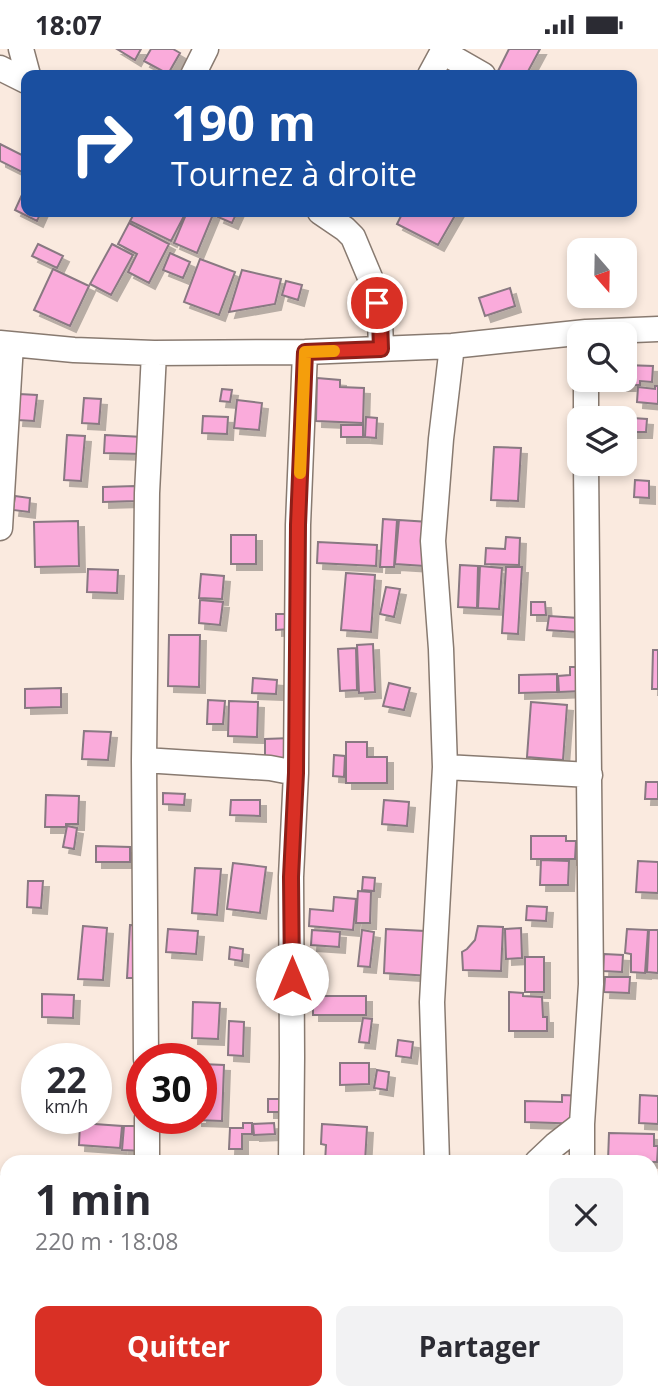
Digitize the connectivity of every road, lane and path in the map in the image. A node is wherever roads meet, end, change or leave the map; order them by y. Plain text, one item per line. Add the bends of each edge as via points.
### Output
1 (6, 49) edge
2 (21, 49) edge
3 (206, 49) edge
4 (443, 50) edge
5 (0, 54) edge
6 (0, 68) edge
7 (27, 70) edge
8 (196, 70) edge
9 (433, 70) edge
10 (475, 70) edge
11 (21, 78) edge
12 (350, 220) edge
13 (658, 329) edge
14 (637, 330) edge
15 (567, 335) edge
16 (5, 344) edge
17 (452, 346) junction
18 (381, 349) junction
19 (305, 352) junction
20 (154, 353) junction
21 (586, 476) edge
22 (0, 528) edge
23 (144, 760) junction
24 (445, 767) junction
25 (296, 773) junction
26 (590, 775) junction
27 (146, 1043) edge
28 (582, 1124) junction
29 (147, 1134) edge
30 (148, 1155) edge
31 (291, 1155) edge
32 (438, 1155) edge
33 (545, 1155) edge
34 (582, 1155) edge

1 - 5 street
2 - 7 street
3 - 8 street
4 - 9 street
4 - 10 street
6 - 11 street
12 - 18 street via 374,287
13 - 14 street
15 - 17 street
16 - 20 street
16 - 22 street
17 - 18 street
17 - 24 street via 433,541
18 - 19 street
19 - 20 street
19 - 25 street
20 - 23 street via 147,493
21 - 26 street
23 - 25 street
23 - 27 street
24 - 26 street
24 - 32 street via 432,1002
25 - 31 street via 291,877
26 - 28 street via 592,984
28 - 33 street
28 - 34 street
29 - 30 street

